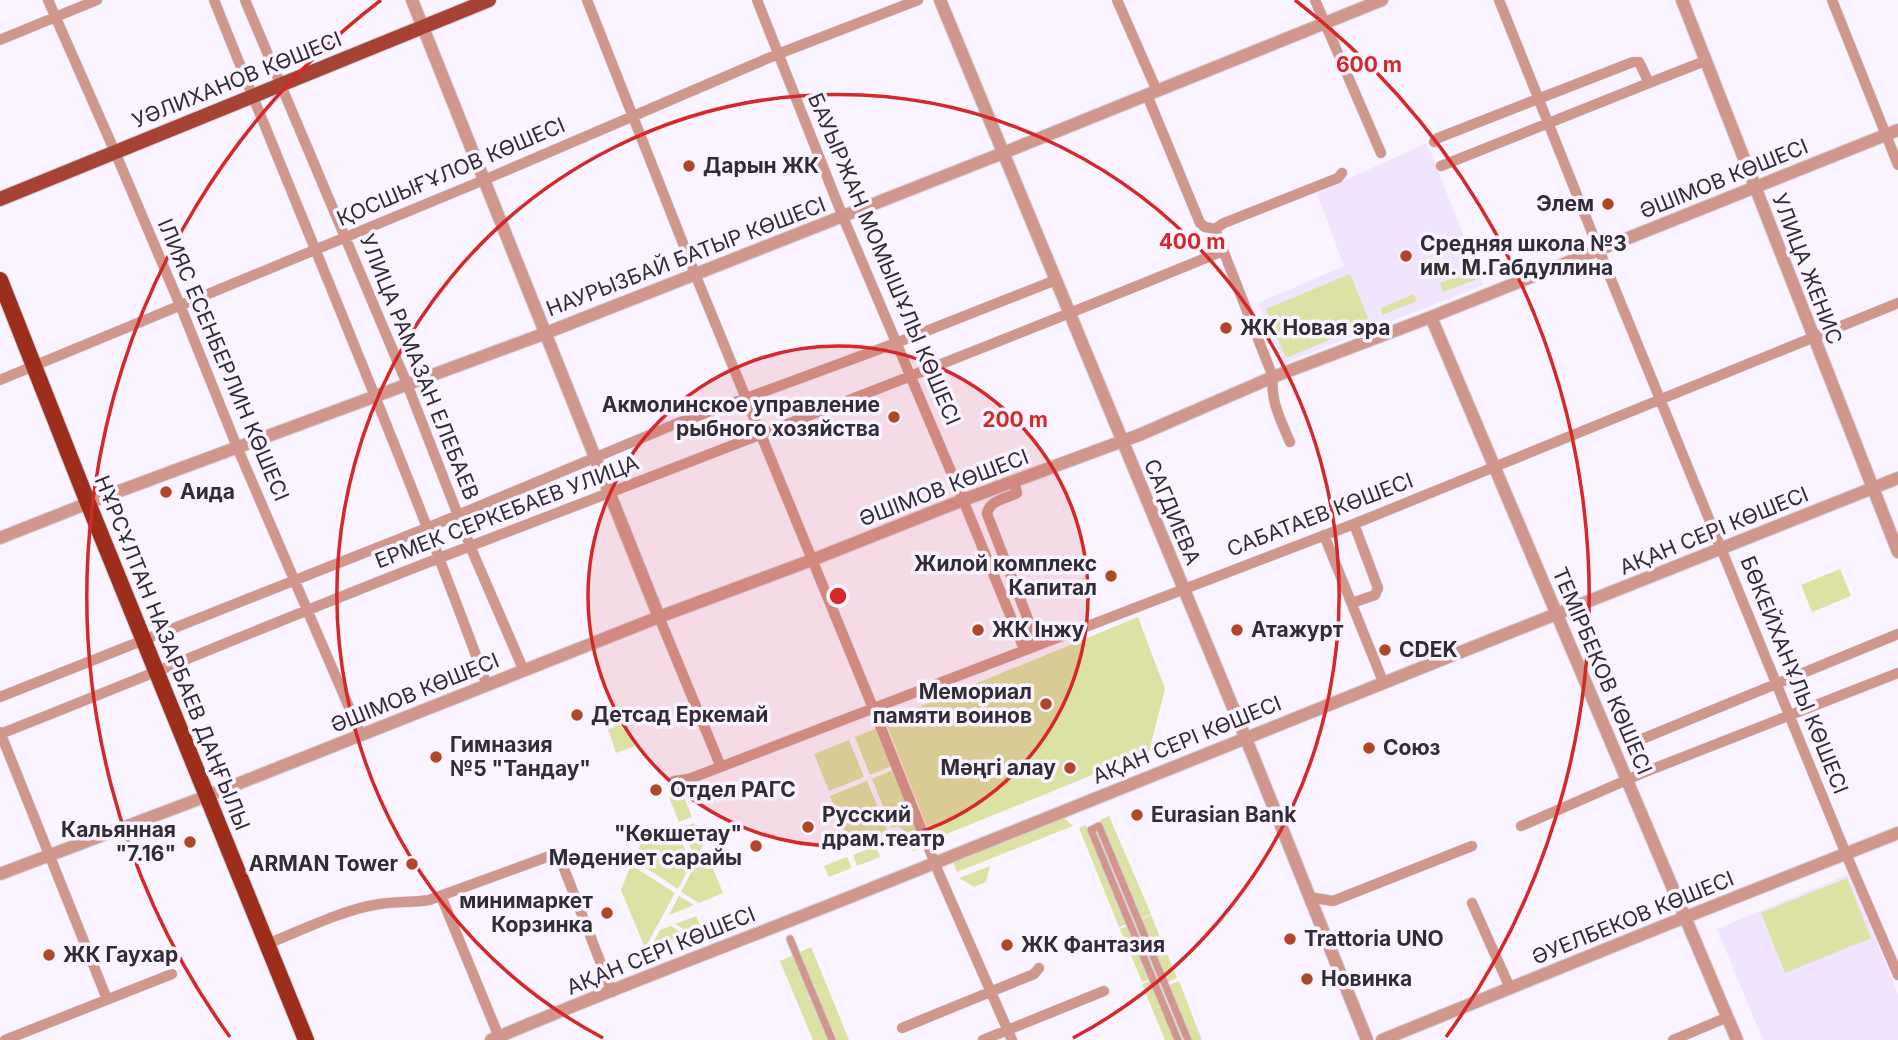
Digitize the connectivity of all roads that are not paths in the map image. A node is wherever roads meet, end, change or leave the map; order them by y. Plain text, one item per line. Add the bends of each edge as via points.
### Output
1 (48, 0) edge
2 (97, 0) edge
3 (214, 0) edge
4 (246, 0) edge
5 (412, 0) edge
6 (489, 0) edge
7 (587, 0) edge
8 (757, 0) edge
9 (918, 0) edge
10 (940, 0) edge
11 (1116, 0) edge
12 (1315, 0) edge
13 (1382, 0) edge
14 (1499, 0) edge
15 (1682, 0) edge
16 (1832, 0) edge
17 (56, 17) junction
18 (1324, 23) junction
19 (423, 28) junction
20 (0, 40) edge
21 (778, 54) junction
22 (1705, 61) junction
23 (1648, 83) junction
24 (281, 85) junction
25 (1152, 93) junction
26 (253, 96) junction
27 (1538, 97) junction
28 (633, 116) junction
29 (1548, 123) junction
30 (1892, 132) edge
31 (1434, 142) dead end
32 (115, 152) junction
33 (1003, 153) junction
34 (1381, 153) dead end
35 (1898, 165) edge
36 (1441, 166) dead end
37 (1342, 173) dead end
38 (484, 180) junction
39 (1755, 188) junction
40 (0, 199) edge
41 (843, 217) junction
42 (1214, 229) junction
43 (346, 236) junction
44 (315, 249) junction
45 (1599, 250) junction
46 (1223, 251) junction
47 (695, 275) junction
48 (0, 280) edge
49 (1056, 280) junction
50 (1898, 303) edge
51 (180, 305) junction
52 (1070, 313) junction
53 (1431, 317) junction
54 (546, 333) junction
55 (1813, 337) junction
56 (896, 343) junction
57 (34, 365) junction
58 (910, 375) junction
59 (1273, 377) junction
60 (0, 380) edge
61 (407, 384) junction
62 (375, 396) junction
63 (746, 399) junction
64 (1661, 399) junction
65 (760, 433) junction
66 (1122, 442) junction
67 (1290, 442) dead end
68 (237, 447) junction
69 (596, 458) junction
70 (1494, 467) junction
71 (1898, 478) edge
72 (1014, 482) junction
73 (1872, 488) junction
74 (610, 494) junction
75 (963, 500) junction
76 (88, 503) junction
77 (458, 515) junction
78 (1354, 524) junction
79 (427, 528) junction
80 (1324, 535) junction
81 (0, 538) edge
82 (470, 546) junction
83 (1721, 548) junction
84 (1898, 552) edge
85 (439, 558) junction
86 (813, 560) junction
87 (295, 581) junction
88 (1184, 588) junction
89 (1352, 603) junction
90 (307, 611) junction
91 (1557, 615) junction
92 (659, 617) junction
93 (1898, 634) edge
94 (145, 639) junction
95 (1024, 649) junction
96 (524, 671) junction
97 (158, 672) junction
98 (1898, 673) edge
99 (1384, 684) junction
100 (1777, 684) junction
101 (487, 685) junction
102 (0, 697) edge
103 (873, 708) junction
104 (1790, 715) junction
105 (0, 733) edge
106 (361, 735) junction
107 (1245, 737) junction
108 (1642, 739) dead end
109 (720, 767) junction
110 (674, 781) dead end
111 (1628, 781) junction
112 (208, 796) junction
113 (1092, 820) dead end
114 (1521, 826) dead end
115 (1898, 833) edge
116 (1472, 846) dead end
117 (1846, 854) junction
118 (50, 855) junction
119 (935, 862) junction
120 (0, 874) edge
121 (441, 895) junction
122 (1309, 897) junction
123 (1472, 903) dead end
124 (1686, 918) junction
125 (790, 939) dead end
126 (267, 944) junction
127 (1893, 951) edge
128 (1039, 968) dead end
129 (172, 974) dead end
130 (1898, 975) edge
131 (1510, 988) junction
132 (1104, 991) dead end
133 (612, 992) junction
134 (991, 992) junction
135 (107, 999) junction
136 (1728, 1017) junction
137 (902, 1028) dead end
138 (1007, 1029) junction
139 (1179, 1035) edge
140 (495, 1038) edge
141 (5, 1040) edge
142 (306, 1040) edge
143 (832, 1040) edge
144 (983, 1040) edge
145 (1012, 1040) edge
146 (1188, 1040) edge
147 (1367, 1040) edge
148 (1382, 1040) edge
149 (1673, 1040) edge
150 (1737, 1040) edge

1 - 17 street, ІЛИЯС ЕСЕНБЕРЛИН КӨШЕСІ
2 - 17 street
3 - 26 street
4 - 24 street, УЛИЦА РАМАЗАН ЕЛЕБАЕВ
5 - 19 street
6 - 19 main road, УӘЛИХАНОВ КӨШЕСІ
7 - 28 street
8 - 21 street, БАУЫРЖАН МОМЫШҰЛЫ КӨШЕСІ
9 - 21 street, ҚОСШЫҒҰЛОВ КӨШЕСІ
10 - 33 street, САГДИЕВА
11 - 25 street
12 - 18 street
13 - 18 street, НАУРЫЗБАЙ БАТЫР КӨШЕСІ
14 - 27 street, БӨКЕЙХАНҰЛЫ КӨШЕСІ
15 - 22 street, УЛИЦА ЖЕНИС
16 - 30 street
17 - 20 street
17 - 32 street, ІЛИЯС ЕСЕНБЕРЛИН КӨШЕСІ
18 - 25 street, НАУРЫЗБАЙ БАТЫР КӨШЕСІ
18 - 34 street
19 - 24 main road, УӘЛИХАНОВ КӨШЕСІ
19 - 38 street
21 - 28 street, ҚОСШЫҒҰЛОВ КӨШЕСІ
21 - 41 street, БАУЫРЖАН МОМЫШҰЛЫ КӨШЕСІ
22 - 23 street
22 - 39 street, УЛИЦА ЖЕНИС
23 - 27 street via 1639,62 1633,62
23 - 29 street
24 - 26 main road, УӘЛИХАНОВ КӨШЕСІ
24 - 43 street, УЛИЦА РАМАЗАН ЕЛЕБАЕВ
25 - 33 street, НАУРЫЗБАЙ БАТЫР КӨШЕСІ
25 - 42 street via 1200,223
26 - 32 main road, УӘЛИХАНОВ КӨШЕСІ
26 - 44 street
27 - 29 street, БӨКЕЙХАНҰЛЫ КӨШЕСІ
27 - 31 street
28 - 38 street, ҚОСШЫҒҰЛОВ КӨШЕСІ
28 - 47 street
29 - 36 street
29 - 45 street, БӨКЕЙХАНҰЛЫ КӨШЕСІ
30 - 35 street
30 - 39 street, ӘШІМОВ КӨШЕСІ
32 - 40 main road, УӘЛИХАНОВ КӨШЕСІ
32 - 51 street, ІЛИЯС ЕСЕНБЕРЛИН КӨШЕСІ
33 - 41 street, НАУРЫЗБАЙ БАТЫР КӨШЕСІ
33 - 49 street, САГДИЕВА
37 - 42 street
38 - 43 street, ҚОСШЫҒҰЛОВ КӨШЕСІ
38 - 54 street
39 - 45 street, ӘШІМОВ КӨШЕСІ
39 - 55 street, УЛИЦА ЖЕНИС
41 - 47 street, НАУРЫЗБАЙ БАТЫР КӨШЕСІ
41 - 56 street, БАУЫРЖАН МОМЫШҰЛЫ КӨШЕСІ
42 - 46 street
43 - 44 street, ҚОСШЫҒҰЛОВ КӨШЕСІ
43 - 61 street, УЛИЦА РАМАЗАН ЕЛЕБАЕВ
44 - 51 street, ҚОСШЫҒҰЛОВ КӨШЕСІ
44 - 62 street
45 - 53 street, ӘШІМОВ КӨШЕСІ
45 - 64 street, БӨКЕЙХАНҰЛЫ КӨШЕСІ
46 - 52 street, ЕРМЕК СЕРКЕБАЕВ УЛИЦА
46 - 59 street
47 - 54 street, НАУРЫЗБАЙ БАТЫР КӨШЕСІ
47 - 63 street
48 - 57 highway, НҰРСҰЛТАН НАЗАРБАЕВ ДАҢҒЫЛЫ
49 - 52 street, САГДИЕВА
49 - 56 street, ЕРМЕК СЕРКЕБАЕВ УЛИЦА
50 - 55 street, САБАТАЕВ КӨШЕСІ
51 - 57 street, ҚОСШЫҒҰЛОВ КӨШЕСІ
51 - 68 street, ІЛИЯС ЕСЕНБЕРЛИН КӨШЕСІ
52 - 58 street, ЕРМЕК СЕРКЕБАЕВ УЛИЦА
52 - 66 street, САГДИЕВА
53 - 59 street, ӘШІМОВ КӨШЕСІ
53 - 70 street, ТЕМІРБЕКОВ КӨШЕСІ
54 - 61 street, НАУРЫЗБАЙ БАТЫР КӨШЕСІ
54 - 69 street
55 - 64 street, САБАТАЕВ КӨШЕСІ
55 - 73 street, УЛИЦА ЖЕНИС
56 - 58 street, БАУЫРЖАН МОМЫШҰЛЫ КӨШЕСІ
56 - 63 street, ЕРМЕК СЕРКЕБАЕВ УЛИЦА
57 - 60 street, ҚОСШЫҒҰЛОВ КӨШЕСІ
57 - 76 highway, НҰРСҰЛТАН НАЗАРБАЕВ ДАҢҒЫЛЫ
58 - 65 street, ЕРМЕК СЕРКЕБАЕВ УЛИЦА
58 - 75 street, БАУЫРЖАН МОМЫШҰЛЫ КӨШЕСІ
59 - 66 street, ӘШІМОВ КӨШЕСІ
59 - 67 street via 1273,400
61 - 62 street, НАУРЫЗБАЙ БАТЫР КӨШЕСІ
61 - 77 street, УЛИЦА РАМАЗАН ЕЛЕБАЕВ
62 - 68 street, НАУРЫЗБАЙ БАТЫР КӨШЕСІ
62 - 79 street
63 - 65 street
63 - 69 street, ЕРМЕК СЕРКЕБАЕВ УЛИЦА
64 - 70 street, САБАТАЕВ КӨШЕСІ
64 - 83 street, БӨКЕЙХАНҰЛЫ КӨШЕСІ
65 - 74 street, ЕРМЕК СЕРКЕБАЕВ УЛИЦА
65 - 86 street
66 - 72 street, ӘШІМОВ КӨШЕСІ
66 - 88 street, САГДИЕВА
68 - 76 street, НАУРЫЗБАЙ БАТЫР КӨШЕСІ
68 - 87 street, ІЛИЯС ЕСЕНБЕРЛИН КӨШЕСІ
69 - 74 street
69 - 77 street, ЕРМЕК СЕРКЕБАЕВ УЛИЦА
70 - 78 street, САБАТАЕВ КӨШЕСІ
70 - 91 street, ТЕМІРБЕКОВ КӨШЕСІ
71 - 73 street, АҚАН СЕРІ КӨШЕСІ
72 - 75 street, ӘШІМОВ КӨШЕСІ
72 - 95 street via 1017,493 992,503 987,514 1031,627
73 - 83 street, АҚАН СЕРІ КӨШЕСІ
73 - 84 street, УЛИЦА ЖЕНИС
74 - 82 street, ЕРМЕК СЕРКЕБАЕВ УЛИЦА
74 - 92 street
75 - 86 street, ӘШІМОВ КӨШЕСІ
75 - 95 street, БАУЫРЖАН МОМЫШҰЛЫ КӨШЕСІ
76 - 81 street, НАУРЫЗБАЙ БАТЫР КӨШЕСІ
76 - 94 highway, НҰРСҰЛТАН НАЗАРБАЕВ ДАҢҒЫЛЫ
77 - 79 street, ЕРМЕК СЕРКЕБАЕВ УЛИЦА
77 - 82 street, УЛИЦА РАМАЗАН ЕЛЕБАЕВ
78 - 80 street, САБАТАЕВ КӨШЕСІ
78 - 89 street via 1378,588 1375,595
79 - 85 street
79 - 87 street, ЕРМЕК СЕРКЕБАЕВ УЛИЦА
80 - 88 street, САБАТАЕВ КӨШЕСІ
80 - 89 street
82 - 85 street, ЕРМЕК СЕРКЕБАЕВ УЛИЦА
82 - 96 street, УЛИЦА РАМАЗАН ЕЛЕБАЕВ
83 - 91 street, АҚАН СЕРІ КӨШЕСІ
83 - 100 street, БӨКЕЙХАНҰЛЫ КӨШЕСІ
85 - 90 street, ЕРМЕК СЕРКЕБАЕВ УЛИЦА
85 - 101 street
86 - 92 street, ӘШІМОВ КӨШЕСІ
86 - 103 street
87 - 90 street, ІЛИЯС ЕСЕНБЕРЛИН КӨШЕСІ
87 - 94 street, ЕРМЕК СЕРКЕБАЕВ УЛИЦА
88 - 95 street, САБАТАЕВ КӨШЕСІ
88 - 107 street, САГДИЕВА
89 - 99 street
90 - 97 street, ЕРМЕК СЕРКЕБАЕВ УЛИЦА
90 - 106 street, ІЛИЯС ЕСЕНБЕРЛИН КӨШЕСІ
91 - 99 street, АҚАН СЕРІ КӨШЕСІ
91 - 111 street, ТЕМІРБЕКОВ КӨШЕСІ
92 - 96 street, ӘШІМОВ КӨШЕСІ
92 - 109 street
93 - 100 street
94 - 97 highway, НҰРСҰЛТАН НАЗАРБАЕВ ДАҢҒЫЛЫ
94 - 102 street, ЕРМЕК СЕРКЕБАЕВ УЛИЦА
95 - 103 street, САБАТАЕВ КӨШЕСІ
96 - 101 street, ӘШІМОВ КӨШЕСІ
97 - 105 street, ЕРМЕК СЕРКЕБАЕВ УЛИЦА
97 - 112 highway, НҰРСҰЛТАН НАЗАРБАЕВ ДАҢҒЫЛЫ
98 - 104 street
99 - 107 street, АҚАН СЕРІ КӨШЕСІ
100 - 104 street, БӨКЕЙХАНҰЛЫ КӨШЕСІ
100 - 108 street
101 - 106 street, ӘШІМОВ КӨШЕСІ
103 - 109 street, САБАТАЕВ КӨШЕСІ
103 - 119 street
104 - 111 street
104 - 117 street, БӨКЕЙХАНҰЛЫ КӨШЕСІ
105 - 118 street
106 - 112 street, ӘШІМОВ КӨШЕСІ
107 - 119 street, АҚАН СЕРІ КӨШЕСІ
107 - 122 street, САГДИЕВА
109 - 110 street, САБАТАЕВ КӨШЕСІ
111 - 114 street
111 - 124 street, ТЕМІРБЕКОВ КӨШЕСІ
112 - 118 street, ӘШІМОВ КӨШЕСІ
112 - 126 highway, НҰРСҰЛТАН НАЗАРБАЕВ ДАҢҒЫЛЫ
113 - 139 street via 1095,828 1091,830 1103,847
115 - 117 street, ӘУЕЛБЕКОВ КӨШЕСІ
116 - 122 street via 1333,901
117 - 124 street, ӘУЕЛБЕКОВ КӨШЕСІ
117 - 127 street, БӨКЕЙХАНҰЛЫ КӨШЕСІ
118 - 120 street, ӘШІМОВ КӨШЕСІ
118 - 135 street
119 - 133 street, АҚАН СЕРІ КӨШЕСІ
119 - 134 street
121 - 126 street via 356,909
121 - 133 street via 558,853
121 - 140 street
122 - 147 street, САГДИЕВА
123 - 131 street
124 - 131 street, ӘУЕЛБЕКОВ КӨШЕСІ
124 - 136 street, ТЕМІРБЕКОВ КӨШЕСІ
125 - 143 street
126 - 142 highway, НҰРСҰЛТАН НАЗАРБАЕВ ДАҢҒЫЛЫ
127 - 130 street, БӨКЕЙХАНҰЛЫ КӨШЕСІ
128 - 134 street
129 - 135 street
131 - 148 street, ӘУЕЛБЕКОВ КӨШЕСІ
132 - 138 street
133 - 140 street, АҚАН СЕРІ КӨШЕСІ
134 - 137 street
134 - 138 street
135 - 141 street
136 - 149 street
136 - 150 street, ТЕМІРБЕКОВ КӨШЕСІ
138 - 144 street
138 - 145 street
139 - 146 street

